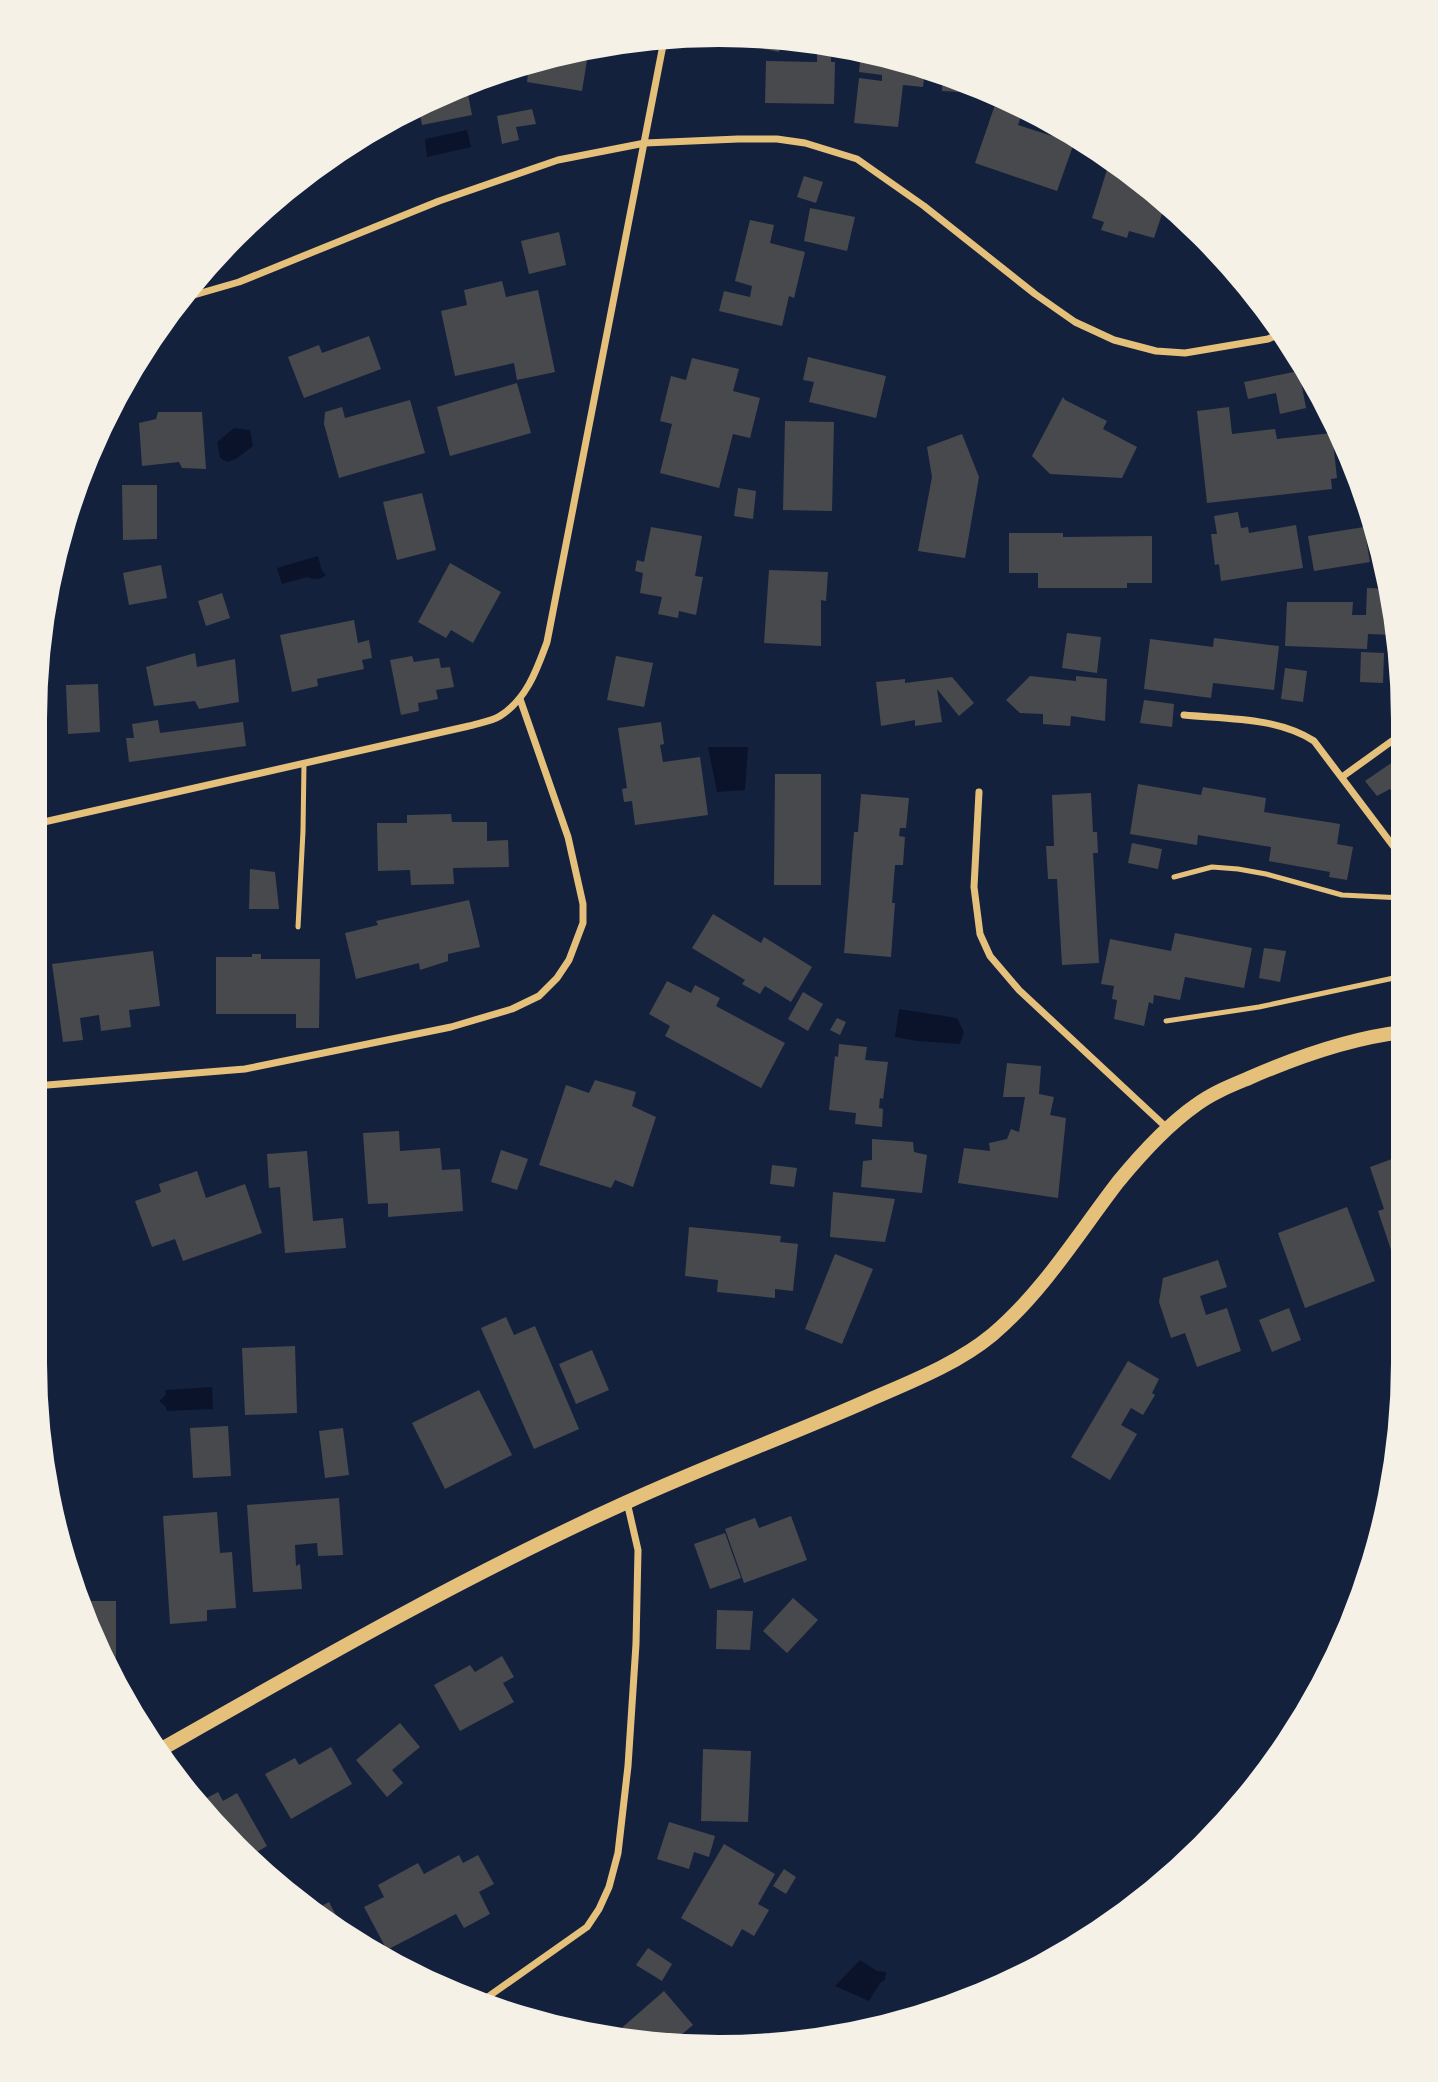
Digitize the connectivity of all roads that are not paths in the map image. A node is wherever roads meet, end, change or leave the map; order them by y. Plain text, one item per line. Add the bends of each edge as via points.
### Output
1 (662, 50) edge
2 (645, 143) junction
3 (200, 293) edge
4 (1272, 337) edge
5 (520, 699) junction
6 (1184, 715) dead end
7 (1391, 742) edge
8 (304, 763) junction
9 (1342, 777) junction
10 (979, 792) dead end
11 (47, 821) edge
12 (1391, 843) edge
13 (1174, 877) dead end
14 (1391, 897) edge
15 (298, 927) dead end
16 (1391, 979) edge
17 (1166, 1021) dead end
18 (1391, 1035) edge
19 (47, 1085) edge
20 (1167, 1128) junction
21 (627, 1502) junction
22 (168, 1747) edge
23 (491, 1995) edge

1 - 2 street
2 - 3 street via 558,160
2 - 4 street via 777,139 857,159 1035,295 1075,322 1133,347 1185,353
2 - 5 street via 547,642
5 - 8 street via 499,716 469,726
5 - 19 street via 568,837 583,904 583,923 569,960 539,996 451,1027 245,1069
6 - 9 street via 1301,733 1314,741
7 - 9 street
8 - 11 street
8 - 15 lane
9 - 12 street
10 - 20 street via 974,887 980,934 990,956 1019,990
13 - 14 lane via 1212,867 1266,874 1342,895
16 - 17 lane
18 - 20 main road via 1283,1063 1214,1093
20 - 21 main road via 1016,1313 989,1338 910,1382
21 - 22 main road via 480,1572
21 - 23 street via 638,1550 636,1644 628,1766 618,1853 609,1887 587,1927

